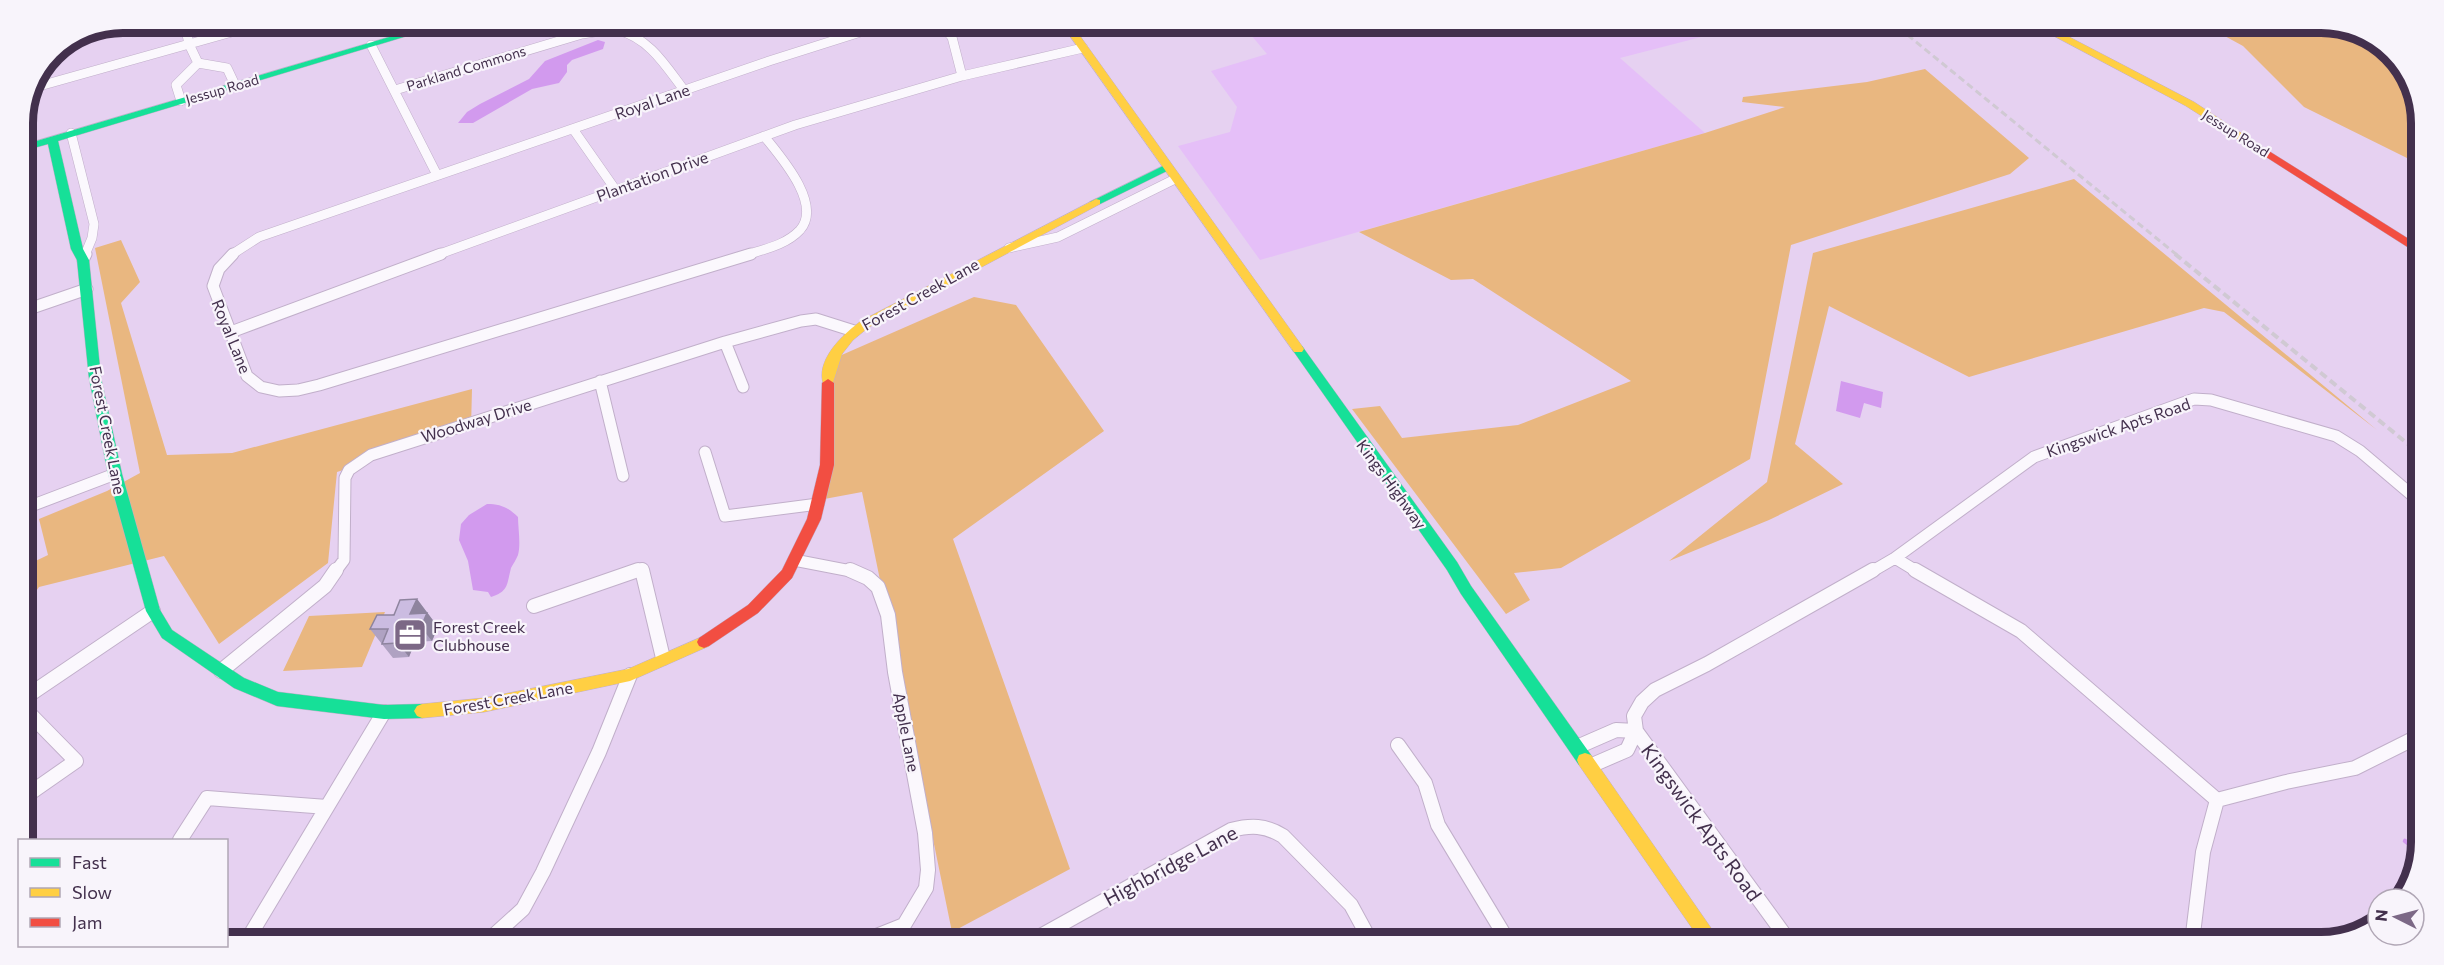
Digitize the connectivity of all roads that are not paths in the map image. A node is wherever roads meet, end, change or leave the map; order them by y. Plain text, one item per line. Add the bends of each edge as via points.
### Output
1 (187, 33) edge
2 (228, 33) edge
3 (412, 33) edge
4 (588, 33) edge
5 (631, 33) edge
6 (858, 33) edge
7 (948, 33) edge
8 (1073, 33) edge
9 (2054, 33) edge
10 (189, 44) junction
11 (372, 45) junction
12 (1083, 48) junction
13 (198, 63) junction
14 (962, 76) junction
15 (235, 85) junction
16 (41, 86) edge
17 (395, 90) junction
18 (684, 90) junction
19 (181, 101) junction
20 (573, 129) junction
21 (71, 133) junction
22 (764, 136) junction
23 (52, 139) junction
24 (33, 145) edge
25 (1167, 166) junction
26 (437, 175) junction
27 (1175, 179) junction
28 (615, 189) junction
29 (2411, 245) edge
30 (1008, 248) junction
31 (82, 260) junction
32 (87, 289) junction
33 (33, 308) edge
34 (854, 331) junction
35 (231, 332) junction
36 (725, 342) junction
37 (600, 381) junction
38 (743, 387) dead end
39 (705, 452) dead end
40 (115, 474) junction
41 (623, 476) dead end
42 (2411, 494) edge
43 (818, 504) junction
44 (33, 505) edge
45 (1895, 558) junction
46 (794, 560) junction
47 (534, 606) dead end
48 (153, 611) junction
49 (663, 658) junction
50 (221, 671) junction
51 (630, 675) junction
52 (33, 692) edge
53 (384, 712) junction
54 (33, 717) edge
55 (1636, 731) junction
56 (2411, 740) edge
57 (1398, 745) dead end
58 (1577, 747) junction
59 (1590, 766) junction
60 (33, 791) edge
61 (2217, 800) junction
62 (327, 807) junction
63 (181, 839) edge
64 (253, 932) edge
65 (498, 932) edge
66 (886, 932) edge
67 (1045, 932) edge
68 (1366, 932) edge
69 (1503, 932) edge
70 (1705, 932) edge
71 (1782, 932) edge
72 (2193, 932) edge

1 - 10 street
2 - 10 street
3 - 11 street, Jessup Road
4 - 17 street, Parkland Commons
5 - 18 street via 648,45
6 - 18 street, Royal Lane
7 - 14 street
8 - 12 street, Kings Highway
9 - 29 street, Jessup Road via 2190,104
10 - 13 street
10 - 16 street
11 - 15 street, Jessup Road
11 - 17 street
12 - 14 street, Plantation Drive
12 - 25 street, Kings Highway
13 - 15 street via 227,68
13 - 19 street via 176,85
14 - 22 street, Plantation Drive
15 - 19 street, Jessup Road
17 - 26 street
18 - 20 street, Royal Lane
19 - 21 street, Jessup Road
20 - 26 street, Royal Lane
20 - 28 street
21 - 23 street, Jessup Road
21 - 31 street via 94,224
22 - 28 street, Plantation Drive
22 - 35 street, Royal Lane via 783,159 804,199 806,211 805,222 794,235 776,246 298,390 261,387 247,376
23 - 24 street, Jessup Road
23 - 31 street, Forest Creek Lane
25 - 27 street, Kings Highway
25 - 30 street, Forest Creek Lane
26 - 35 street, Royal Lane via 238,248 214,274 213,286
27 - 30 street, Forest Creek Lane via 1058,237
27 - 58 street, Kings Highway
28 - 35 street, Plantation Drive
30 - 34 street, Forest Creek Lane
31 - 32 street, Forest Creek Lane
32 - 33 street
32 - 40 street, Forest Creek Lane via 95,378
34 - 36 street, Woodway Drive via 816,319
34 - 43 street, Forest Creek Lane via 831,359 828,369 828,465
36 - 37 street, Woodway Drive
36 - 38 street
37 - 41 street
37 - 50 street, Woodway Drive via 399,444 370,455 349,470 345,478 344,560 325,586
39 - 43 street via 725,516
40 - 44 street
40 - 48 street, Forest Creek Lane
42 - 45 street, Kingswick Apts Road via 2336,436 2211,400 2194,399 2034,457
43 - 46 street, Forest Creek Lane
45 - 55 street, Kingswick Apts Road via 1655,690 1634,716
45 - 61 street via 2021,631
46 - 49 street, Forest Creek Lane via 787,574 753,609 713,638
46 - 66 street, Apple Lane via 854,571 868,578 878,587 888,615 928,870 926,888 904,925
47 - 49 street via 642,569
48 - 50 street, Forest Creek Lane via 167,634
48 - 52 street
49 - 51 street, Forest Creek Lane
50 - 53 street, Forest Creek Lane via 277,699
51 - 53 street, Forest Creek Lane via 484,705
51 - 65 street via 543,872 523,909
53 - 62 street
54 - 60 street via 76,761
55 - 58 street, Kingswick Apts Road via 1616,730
55 - 59 street, Kingswick Apts Road via 1627,750
55 - 71 street, Kingswick Apts Road
56 - 61 street via 2355,768
57 - 69 street via 1425,783 1438,825
58 - 59 street, Kings Highway
59 - 70 street, Kings Highway
61 - 72 street via 2203,854
62 - 63 street via 207,798
62 - 64 street
67 - 68 street, Highbridge Lane via 1231,830 1251,825 1271,829 1293,845 1352,905

